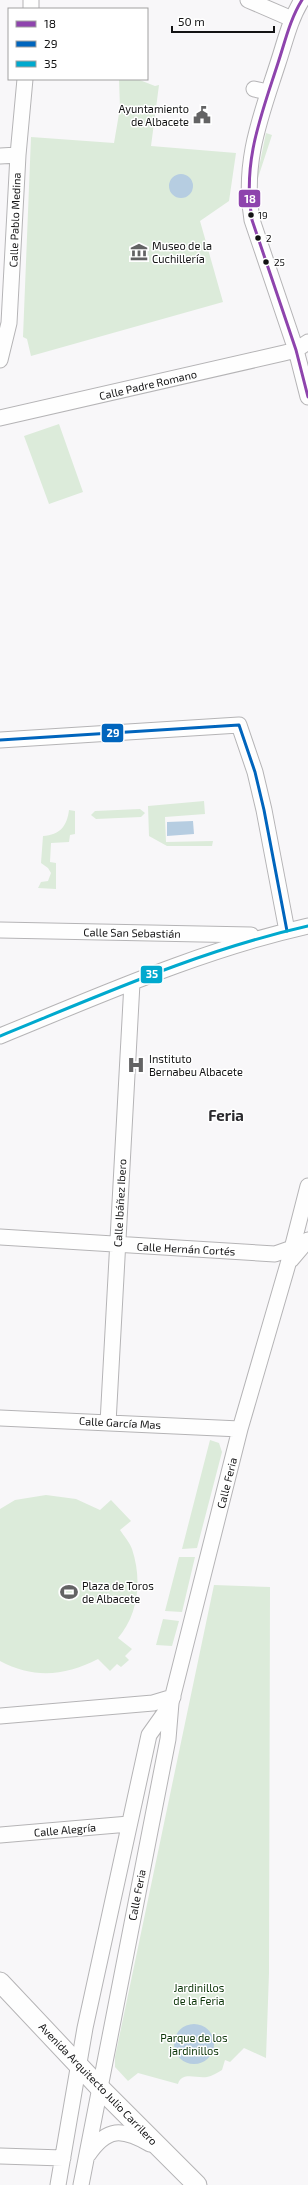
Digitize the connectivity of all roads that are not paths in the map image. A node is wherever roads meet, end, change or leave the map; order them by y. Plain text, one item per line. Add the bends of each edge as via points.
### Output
1 (248, 0) edge
2 (302, 0) edge
3 (292, 19) junction
4 (25, 80) edge
5 (18, 155) junction
6 (0, 156) edge
7 (302, 346) edge
8 (0, 360) edge
9 (308, 397) edge
10 (0, 418) edge
11 (0, 740) edge
12 (308, 926) edge
13 (0, 930) edge
14 (287, 931) junction
15 (264, 936) junction
16 (132, 983) junction
17 (0, 1036) edge
18 (308, 1186) edge
19 (304, 1209) edge
20 (308, 1233) edge
21 (0, 1237) edge
22 (308, 1240) edge
23 (118, 1245) junction
24 (292, 1248) junction
25 (288, 1264) junction
26 (0, 1418) edge
27 (108, 1423) junction
28 (240, 1429) junction
29 (172, 1700) junction
30 (0, 1716) edge
31 (129, 1824) junction
32 (0, 1835) edge
33 (0, 1982) edge
34 (79, 2066) junction
35 (99, 2087) junction
36 (162, 2151) junction
37 (0, 2156) edge
38 (63, 2158) junction
39 (84, 2161) junction
40 (58, 2185) edge
41 (81, 2185) edge
42 (197, 2185) edge

1 - 3 street
2 - 3 street
3 - 7 street via 261,90 261,112 252,158 249,199 252,220
4 - 5 street, Calle Pablo Medina
5 - 6 street
5 - 8 street, Calle Pablo Medina via 9,323
7 - 9 street
7 - 10 street, Calle Padre Romano via 179,379
11 - 14 street via 239,725 255,772 264,810
12 - 14 street
13 - 15 street, Calle San Sebastián
14 - 15 street
15 - 16 street via 200,956
16 - 17 street
16 - 23 street, Calle Ibáñez Ibero
18 - 19 street, Calle Feria
19 - 20 street via 302,1224
19 - 24 street, Calle Feria
21 - 23 street, Calle Hernán Cortés
22 - 25 street, Calle Feria
23 - 24 street, Calle Hernán Cortés via 276,1254
23 - 27 street, Calle Ibáñez Ibero
24 - 25 street, Calle Feria
25 - 28 street, Calle Feria
26 - 27 street, Calle García Mas
27 - 28 street, Calle García Mas
28 - 29 street, Calle Feria
29 - 30 street
29 - 31 street, Calle Feria via 149,1734
29 - 35 street, Calle Feria via 168,1739
31 - 32 street, Calle Alegría
31 - 34 street, Calle Feria
33 - 34 street, Avenida Arquitecto Julio Carrilero
34 - 35 street, Avenida Arquitecto Julio Carrilero
34 - 38 street, Calle Feria
35 - 36 street, Avenida Arquitecto Julio Carrilero
35 - 39 street, Calle Feria
36 - 39 street via 133,2134 115,2133 98,2141
36 - 42 street, Avenida Arquitecto Julio Carrilero
37 - 38 street
38 - 40 street, Calle Feria
39 - 41 street, Calle Feria

